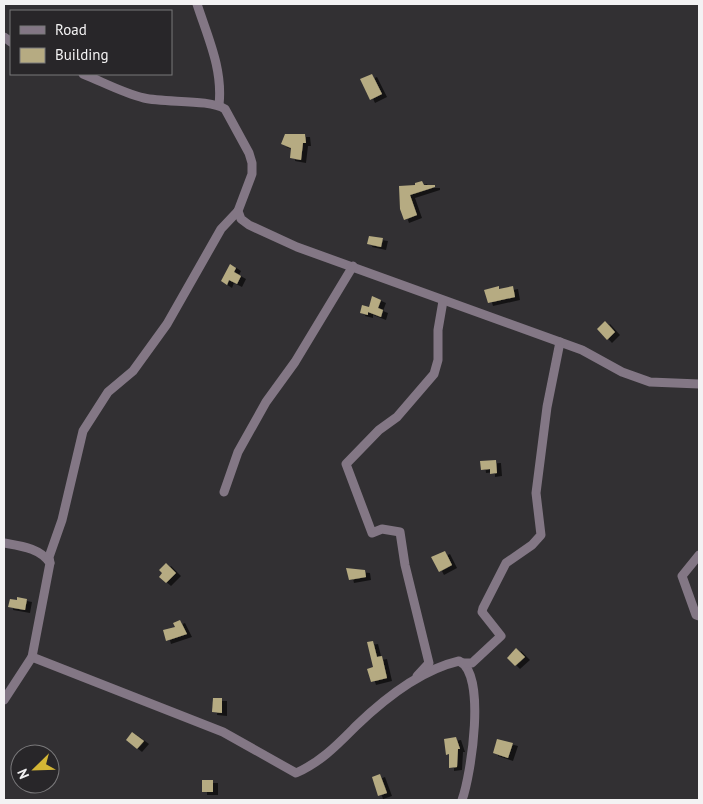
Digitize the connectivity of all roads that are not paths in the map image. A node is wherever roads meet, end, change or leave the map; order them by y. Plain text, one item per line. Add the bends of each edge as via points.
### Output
1 (197, 4) edge
2 (86, 75) edge
3 (219, 105) junction
4 (238, 212) junction
5 (353, 266) junction
6 (443, 301) junction
7 (560, 342) junction
8 (699, 384) edge
9 (224, 492) dead end
10 (4, 543) edge
11 (699, 555) edge
12 (50, 563) junction
13 (699, 616) edge
14 (32, 657) junction
15 (464, 663) junction
16 (414, 680) junction
17 (4, 700) edge
18 (462, 800) edge

1 - 3 street via 218,66 221,85
2 - 3 street via 144,98
3 - 4 street via 230,116 252,163 252,174
4 - 5 street via 241,219 261,231
4 - 12 street via 221,229 167,324 133,371 108,392 83,431
5 - 6 street
5 - 9 street via 295,362 266,402 238,452
6 - 7 street
6 - 16 street via 434,374 397,417 379,430 346,464 372,532 382,529 400,532 429,662
7 - 8 street via 650,382
7 - 15 street via 544,424 536,493 540,535 532,545 506,563 483,608 482,612 501,636 472,663
10 - 12 street via 44,554
11 - 13 street via 682,576
12 - 14 street
14 - 16 street via 223,732 296,773 321,760 355,727
14 - 17 street
15 - 16 street via 448,663
15 - 18 street via 474,686 475,711

